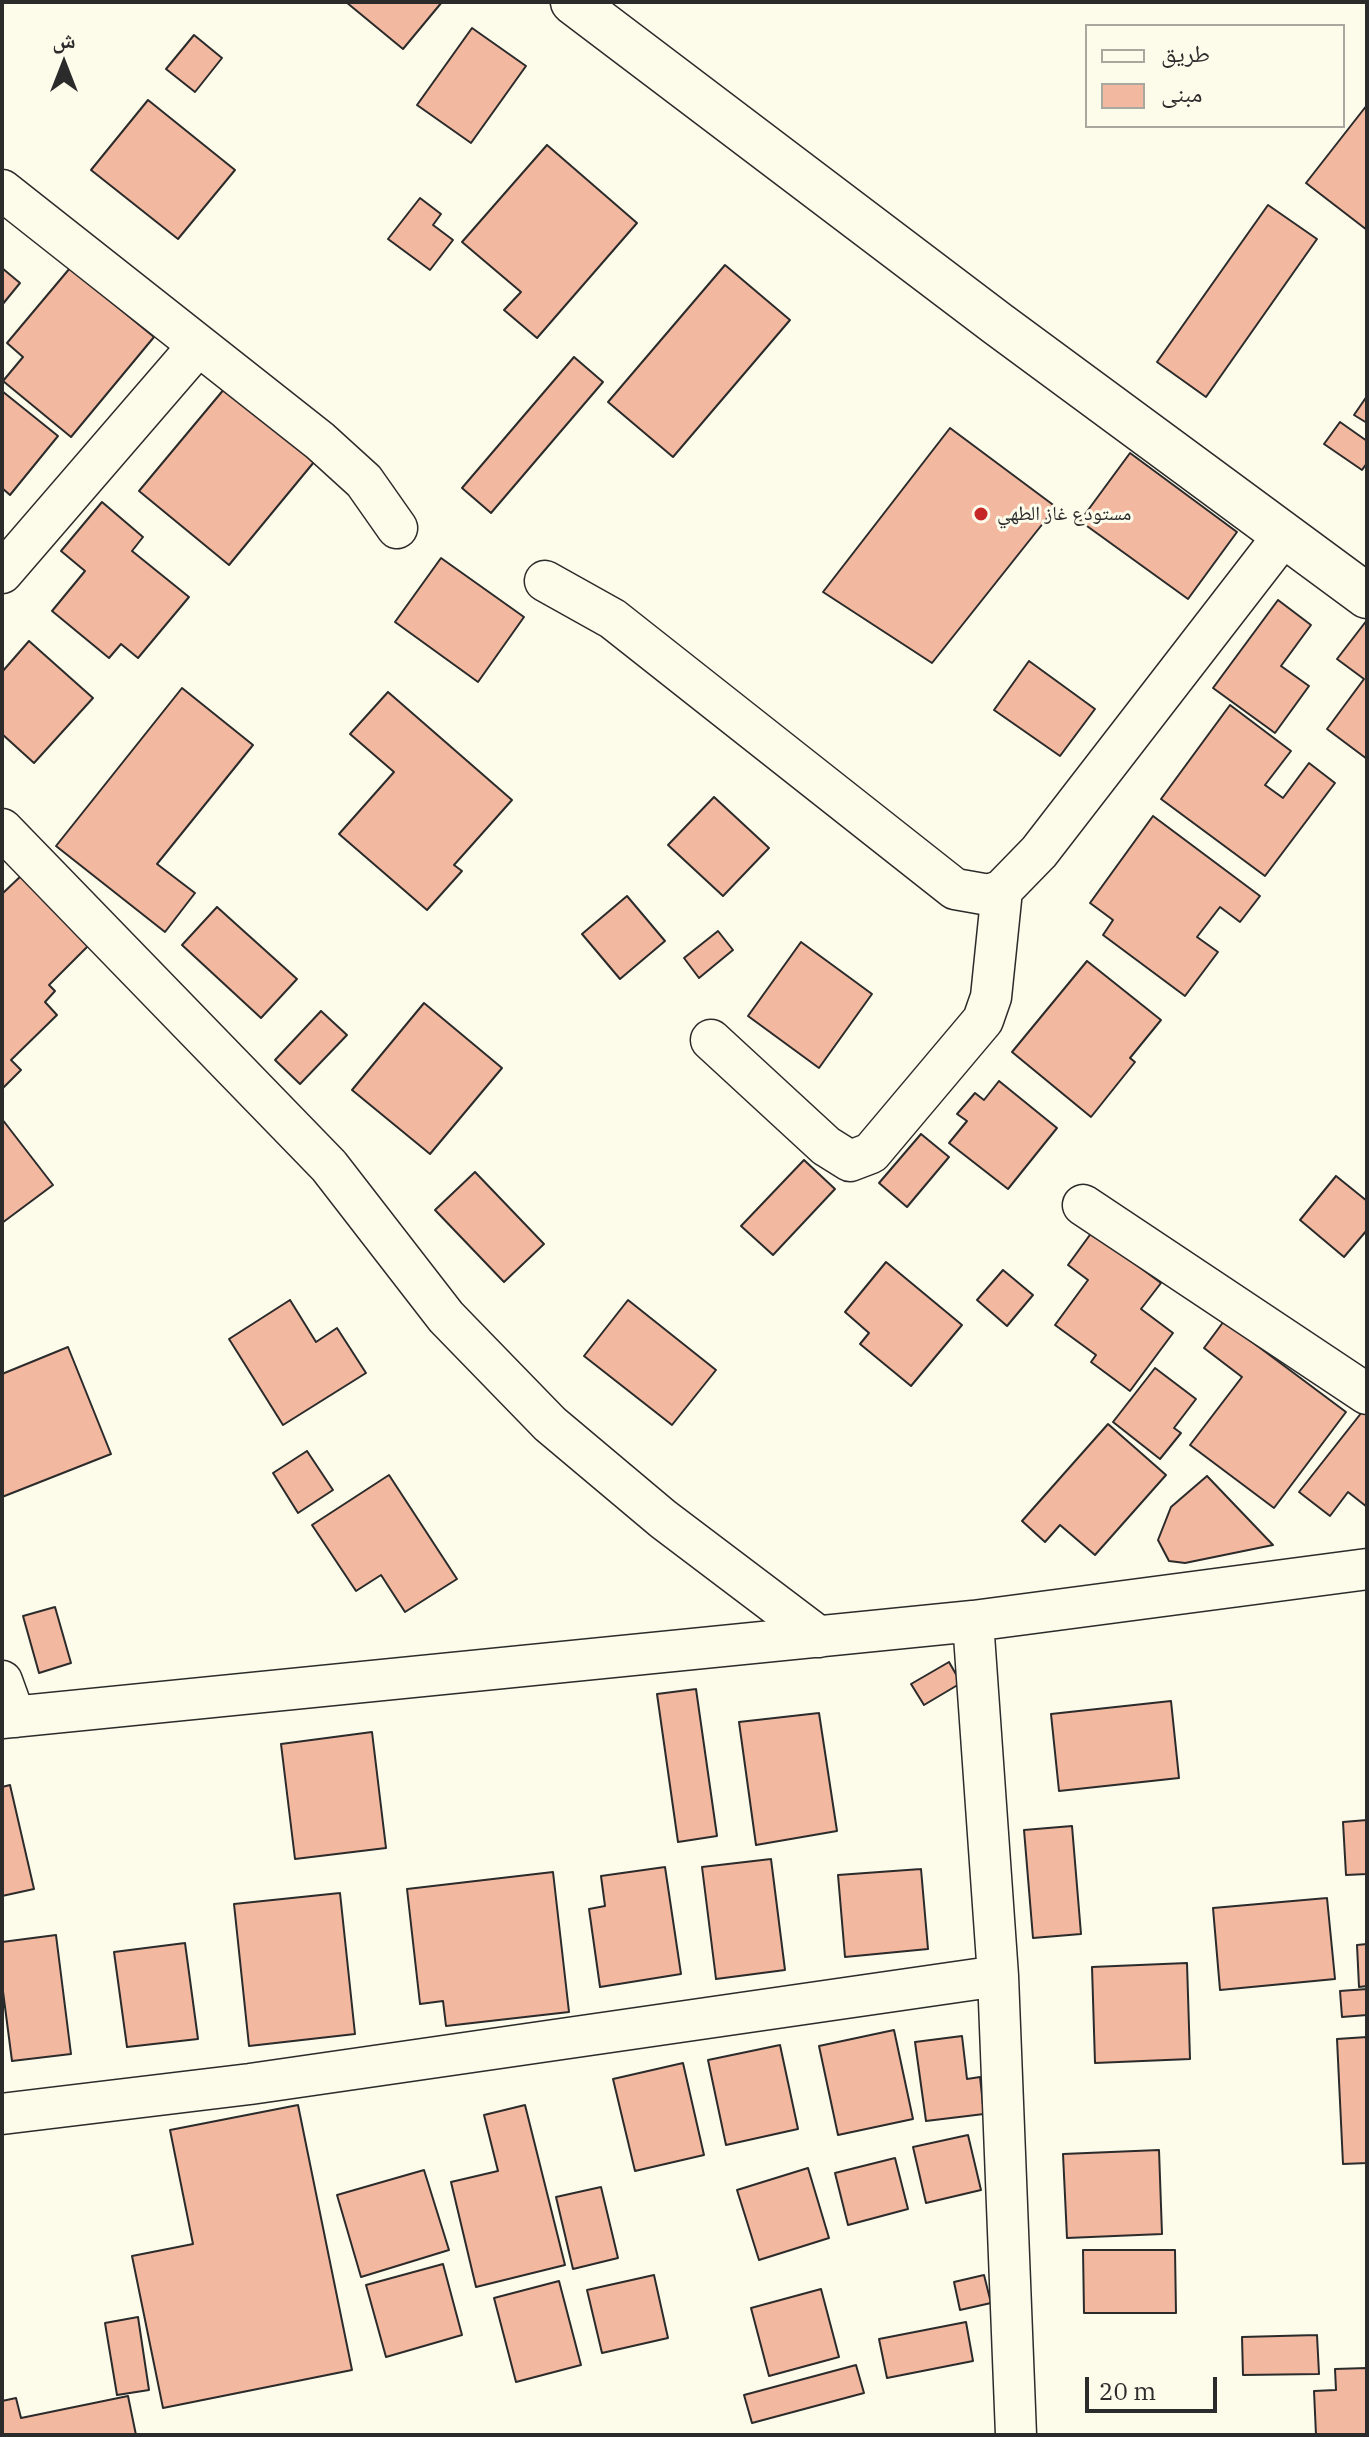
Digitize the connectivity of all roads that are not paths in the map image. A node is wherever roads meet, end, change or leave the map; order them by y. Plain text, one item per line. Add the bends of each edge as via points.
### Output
1 (573, 2) edge
2 (2, 190) edge
3 (197, 347) junction
4 (397, 528) dead end
5 (1284, 535) junction
6 (2, 573) edge
7 (545, 581) dead end
8 (1367, 596) edge
9 (3, 833) edge
10 (1002, 890) junction
11 (711, 1040) dead end
12 (1083, 1205) dead end
13 (1367, 1394) edge
14 (1367, 1569) edge
15 (973, 1621) junction
16 (819, 1637) junction
17 (6, 1706) edge
18 (998, 1976) junction
19 (2, 2114) edge
20 (1016, 2435) edge

1 - 5 street
2 - 3 street
3 - 4 street via 342,461 364,481
3 - 6 street
5 - 8 street
5 - 10 street via 1039,852
7 - 10 street via 613,619 955,889 973,895
9 - 16 street via 329,1166 446,1317 550,1424 663,1519
10 - 11 street via 991,997 983,1020 871,1153 850,1161 826,1146
12 - 13 street
14 - 15 street
15 - 16 street
15 - 18 street
16 - 17 street
18 - 19 street via 250,2084
18 - 20 street

